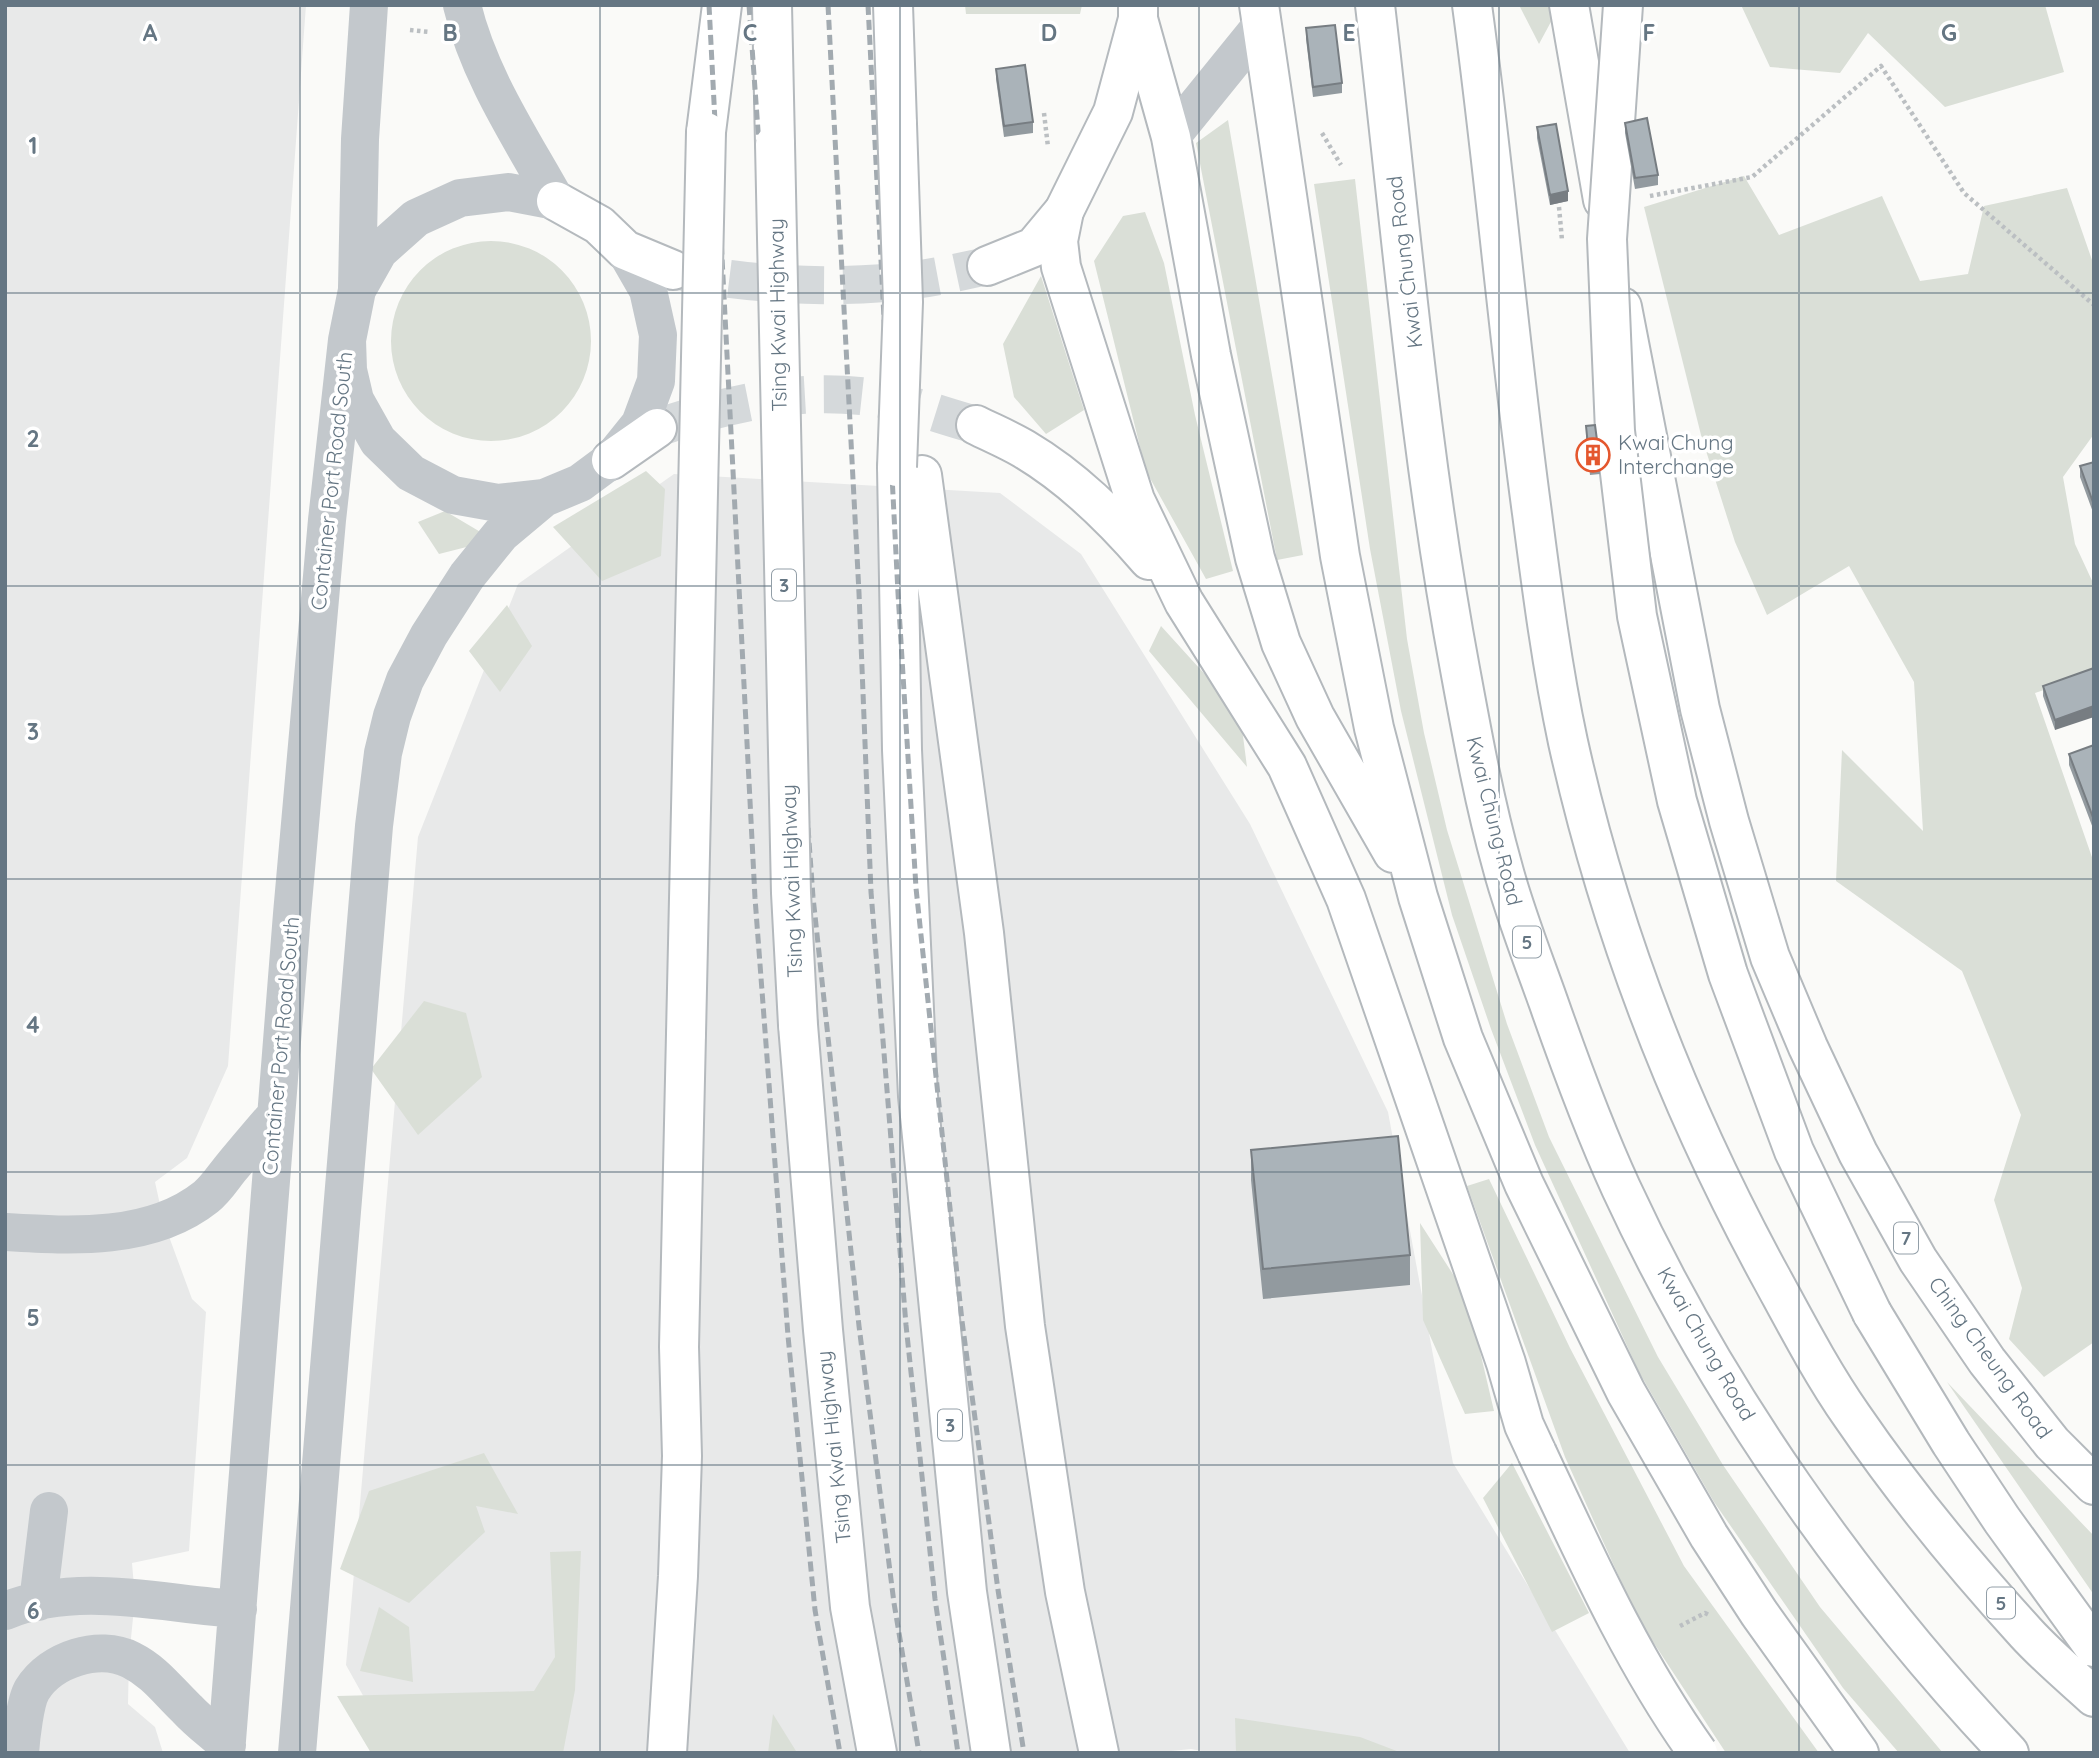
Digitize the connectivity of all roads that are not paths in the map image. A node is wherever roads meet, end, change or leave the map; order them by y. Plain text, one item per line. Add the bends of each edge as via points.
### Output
1 (369, 5) edge
2 (462, 5) edge
3 (722, 5) edge
4 (772, 5) edge
5 (893, 5) edge
6 (1375, 5) edge
7 (1472, 5) edge
8 (1569, 5) edge
9 (1623, 5) edge
10 (1138, 12) edge
11 (1260, 15) edge
12 (1171, 137) junction
13 (556, 201) junction
14 (1064, 211) junction
15 (625, 250) junction
16 (988, 266) tunnel mouth
17 (673, 270) tunnel mouth
18 (357, 290) junction
19 (903, 302) junction
20 (347, 340) junction
21 (976, 425) tunnel mouth
22 (657, 428) tunnel mouth
23 (611, 460) junction
24 (544, 498) junction
25 (1184, 602) junction
26 (1418, 897) junction
27 (275, 1116) junction
28 (5, 1232) edge
29 (2094, 1485) edge
30 (49, 1511) dead end
31 (22, 1606) edge
32 (237, 1609) junction
33 (2094, 1647) edge
34 (2094, 1697) edge
35 (227, 1749) edge
36 (302, 1749) edge
37 (20, 1753) edge
38 (667, 1753) edge
39 (877, 1753) edge
40 (991, 1753) edge
41 (1099, 1753) edge
42 (1698, 1753) edge
43 (1859, 1753) edge
44 (2009, 1753) edge

1 - 18 street
2 - 13 street via 488,80
3 - 38 main road, bridge via 706,132 679,1347 682,1456
4 - 39 main road, Tsing Kwai Highway / 3, bridge via 791,893 798,1025 850,1607
5 - 19 main road, 3, bridge
6 - 44 main road, Kwai Chung Road / 5 via 1429,474 1466,702 1502,866 1574,1074 1621,1187 1674,1292 1771,1453 1914,1647
7 - 34 main road, 5 via 1545,616 1568,742 1596,852 1658,1042 1748,1235 1849,1413 1988,1589 2029,1636
8 - 29 main road, Ching Cheung Road / 7 via 1700,709 1770,957 1858,1153 1918,1260 1987,1361 2052,1443
9 - 33 main road, bridge via 1607,239 1615,431 1637,616 1677,801 1728,974 1794,1151 1872,1313 2002,1520
10 - 12 main road
10 - 14 main road via 1113,112
11 - 12 street
11 - 26 main road via 1340,556 1374,728
12 - 26 main road via 1252,545 1281,643 1315,717
13 - 15 main road via 599,225
13 - 18 street via 508,192 460,198 416,218 379,251
14 - 16 main road via 1034,247
14 - 25 main road via 1058,241 1061,267 1135,500
15 - 17 main road
15 - 23 street via 648,290 659,335 656,381 640,424
18 - 20 street
19 - 40 main road, 3, bridge via 897,454 902,750 918,1096 967,1592
19 - 41 main road, bridge via 923,489 984,933 1025,1326 1065,1591
20 - 24 street via 355,400 378,440 411,473 453,495 498,503
20 - 27 street, Container Port Road South
21 - 25 main road via 1024,449 1070,481 1117,523
22 - 23 main road
23 - 24 street via 580,483
24 - 36 street via 501,534 429,635 405,680 383,753
25 - 42 main road, bridge via 1287,766 1346,899 1524,1425 1603,1593
26 - 43 main road via 1463,1038 1524,1184 1626,1392 1709,1536
27 - 28 street via 216,1188 164,1223 57,1235
27 - 32 street, Container Port Road South
30 - 31 street
31 - 32 street via 76,1594
32 - 35 street, Container Port Road South
35 - 37 street via 150,1672 129,1658 96,1653 58,1664 32,1690

